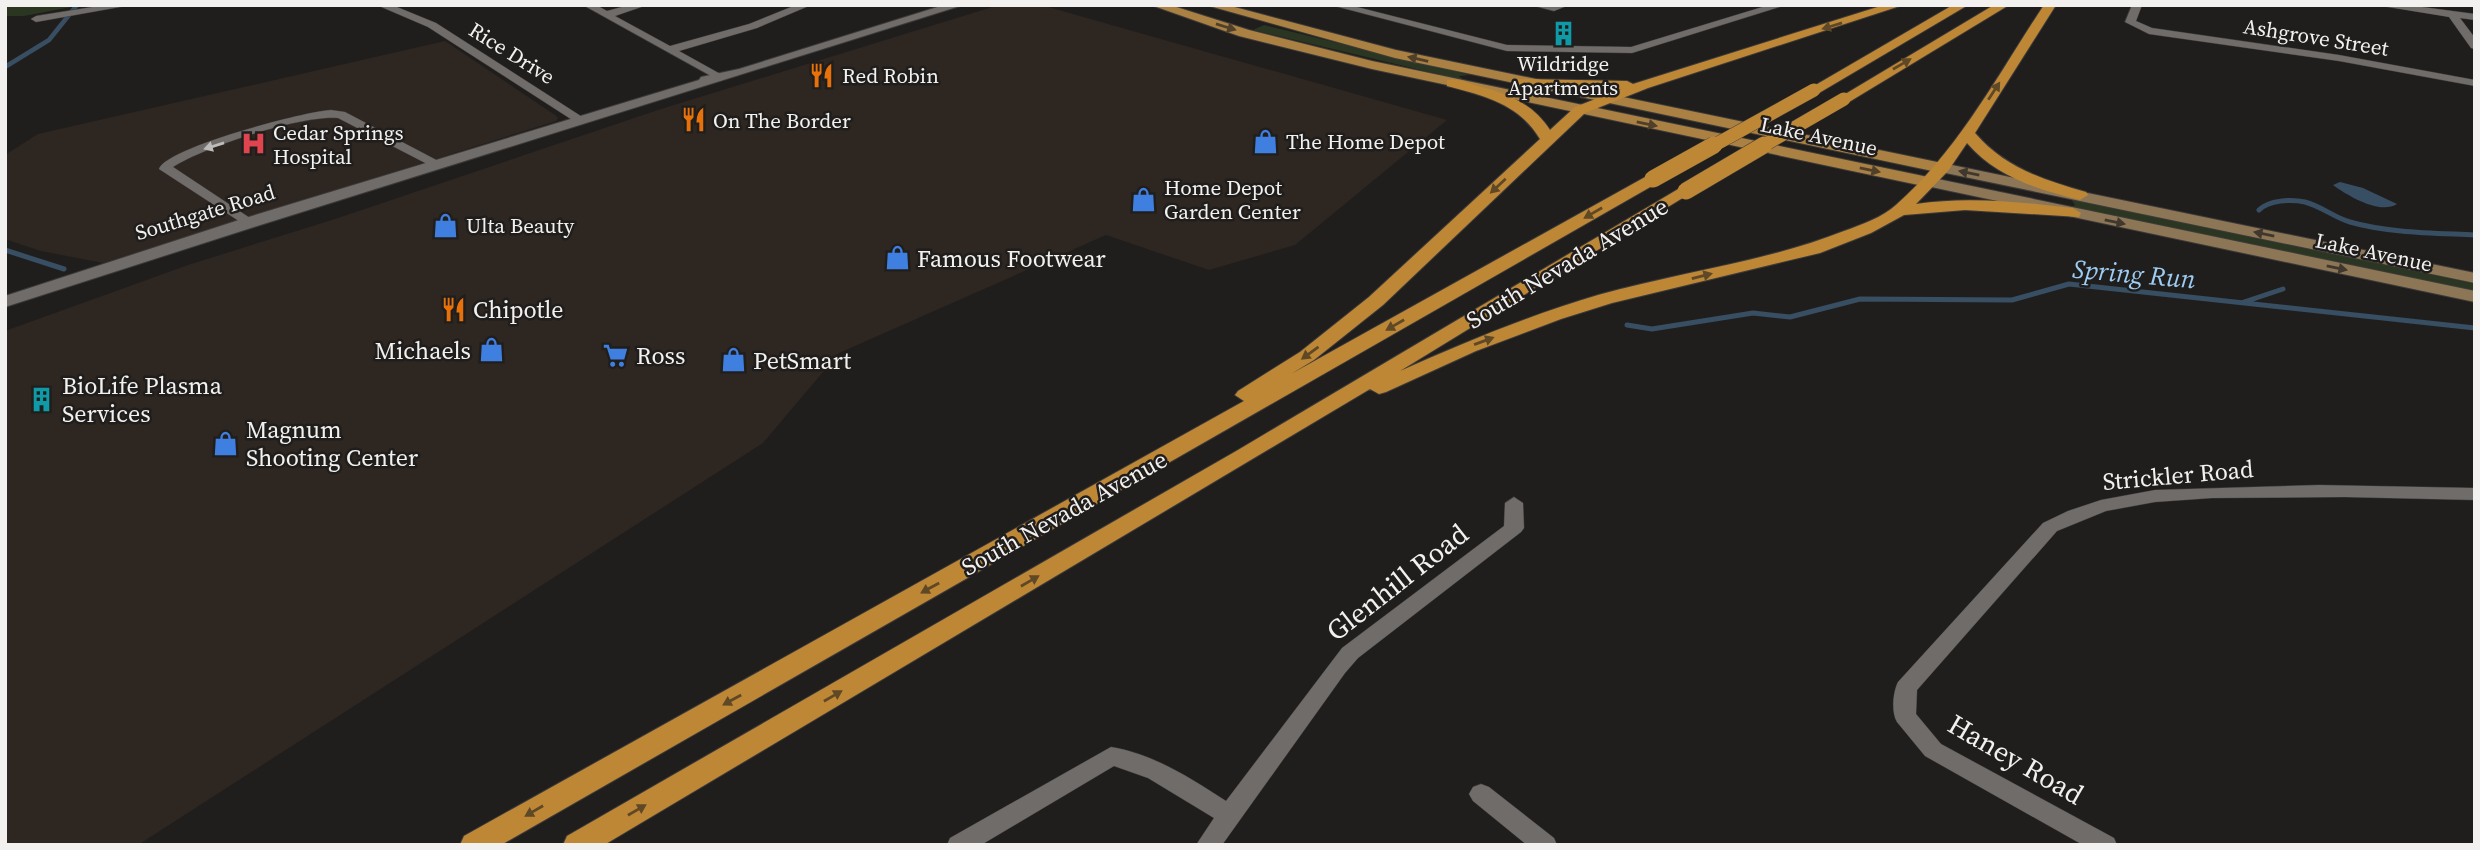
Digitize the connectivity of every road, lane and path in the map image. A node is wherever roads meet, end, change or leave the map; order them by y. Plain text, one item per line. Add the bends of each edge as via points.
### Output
1 (126, 5) edge
2 (382, 5) edge
3 (588, 5) edge
4 (642, 5) edge
5 (807, 5) edge
6 (957, 5) edge
7 (1157, 5) edge
8 (1195, 5) edge
9 (1212, 5) edge
10 (1336, 5) edge
11 (1536, 5) edge
12 (1564, 5) edge
13 (1782, 5) edge
14 (1897, 5) edge
15 (1962, 5) edge
16 (2003, 5) edge
17 (2050, 5) edge
18 (2137, 5) edge
19 (2381, 5) edge
20 (1242, 14) junction
21 (2452, 14) junction
22 (605, 15) junction
23 (1427, 16) dead end
24 (2475, 17) edge
25 (36, 19) dead end
26 (1411, 24) junction
27 (1670, 25) dead end
28 (1691, 32) junction
29 (830, 45) junction
30 (2475, 46) edge
31 (669, 50) junction
32 (720, 78) junction
33 (1523, 82) junction
34 (1452, 83) junction
35 (2475, 83) edge
36 (1643, 85) junction
37 (741, 88) dead end
38 (1605, 99) junction
39 (1580, 110) junction
40 (581, 120) junction
41 (1967, 133) junction
42 (1548, 139) junction
43 (438, 164) junction
44 (1935, 175) junction
45 (2080, 195) junction
46 (1900, 211) junction
47 (2073, 213) junction
48 (248, 223) junction
49 (2475, 278) edge
50 (2475, 297) edge
51 (5, 302) edge
52 (1246, 454) junction
53 (2475, 494) edge
54 (1514, 502) dead end
55 (990, 555) junction
56 (1905, 716) joint
57 (1481, 794) dead end
58 (1230, 816) junction
59 (475, 845) edge
60 (578, 845) edge
61 (959, 845) edge
62 (1208, 845) edge
63 (1545, 845) edge
64 (2105, 845) edge

1 - 25 street
2 - 40 street, Rice Drive via 432,25
3 - 22 street
4 - 22 street
5 - 31 street
6 - 29 street, Southgate Road
7 -> 34 main road, Lake Avenue via 1301,48
8 - 20 main road
9 - 20 main road, Lake Avenue
10 - 26 street
11 - 12 street
13 - 28 street
14 -> 36 highway
15 -> 55 highway, South Nevada Avenue, bridge
52 -> 16 highway, South Nevada Avenue, bridge
41 -> 17 highway
18 - 35 street, Ashgrove Street via 2130,22 2149,31
19 - 21 street
33 -> 20 main road, Lake Avenue
21 - 24 street
21 - 30 street
22 - 31 street
23 - 26 street
26 - 28 street via 1507,48 1632,50
27 - 28 street
29 - 32 street, Southgate Road
29 - 37 street via 764,72
31 - 32 street
32 - 40 street, Southgate Road
33 - 36 highway
33 - 38 main road, Lake Avenue
34 - 39 main road, Lake Avenue
34 - 42 highway via 1526,109
36 - 38 highway
38 - 39 highway
38 - 44 main road, Lake Avenue
39 - 42 highway
39 -> 44 main road, Lake Avenue
40 - 43 street, Southgate Road
41 - 44 highway
41 - 45 highway via 1980,150 2007,170
42 -> 55 highway via 1376,301 1307,356
43 - 48 street, Southgate Road
43 -> 48 street via 341,115 326,114 185,155 166,166
45 -> 44 main road, Lake Avenue
44 - 46 highway
44 - 47 main road, Lake Avenue
49 -> 45 main road, Lake Avenue
46 - 47 highway via 1961,204
52 -> 46 highway via 1469,347 1554,315 1814,249
47 -> 50 main road, Lake Avenue
48 - 51 street, Southgate Road
60 -> 52 highway, South Nevada Avenue
53 - 56 street, Strickler Road via 2218,492 2135,499 2075,513 2050,527 1913,679 1906,688
54 - 58 street, Glenhill Road via 1514,528 1337,667
55 -> 59 highway, South Nevada Avenue
56 - 64 street, Haney Road via 1933,750
57 - 63 street
58 - 61 street via 1143,765 1111,756
58 - 62 street, Glenhill Road

